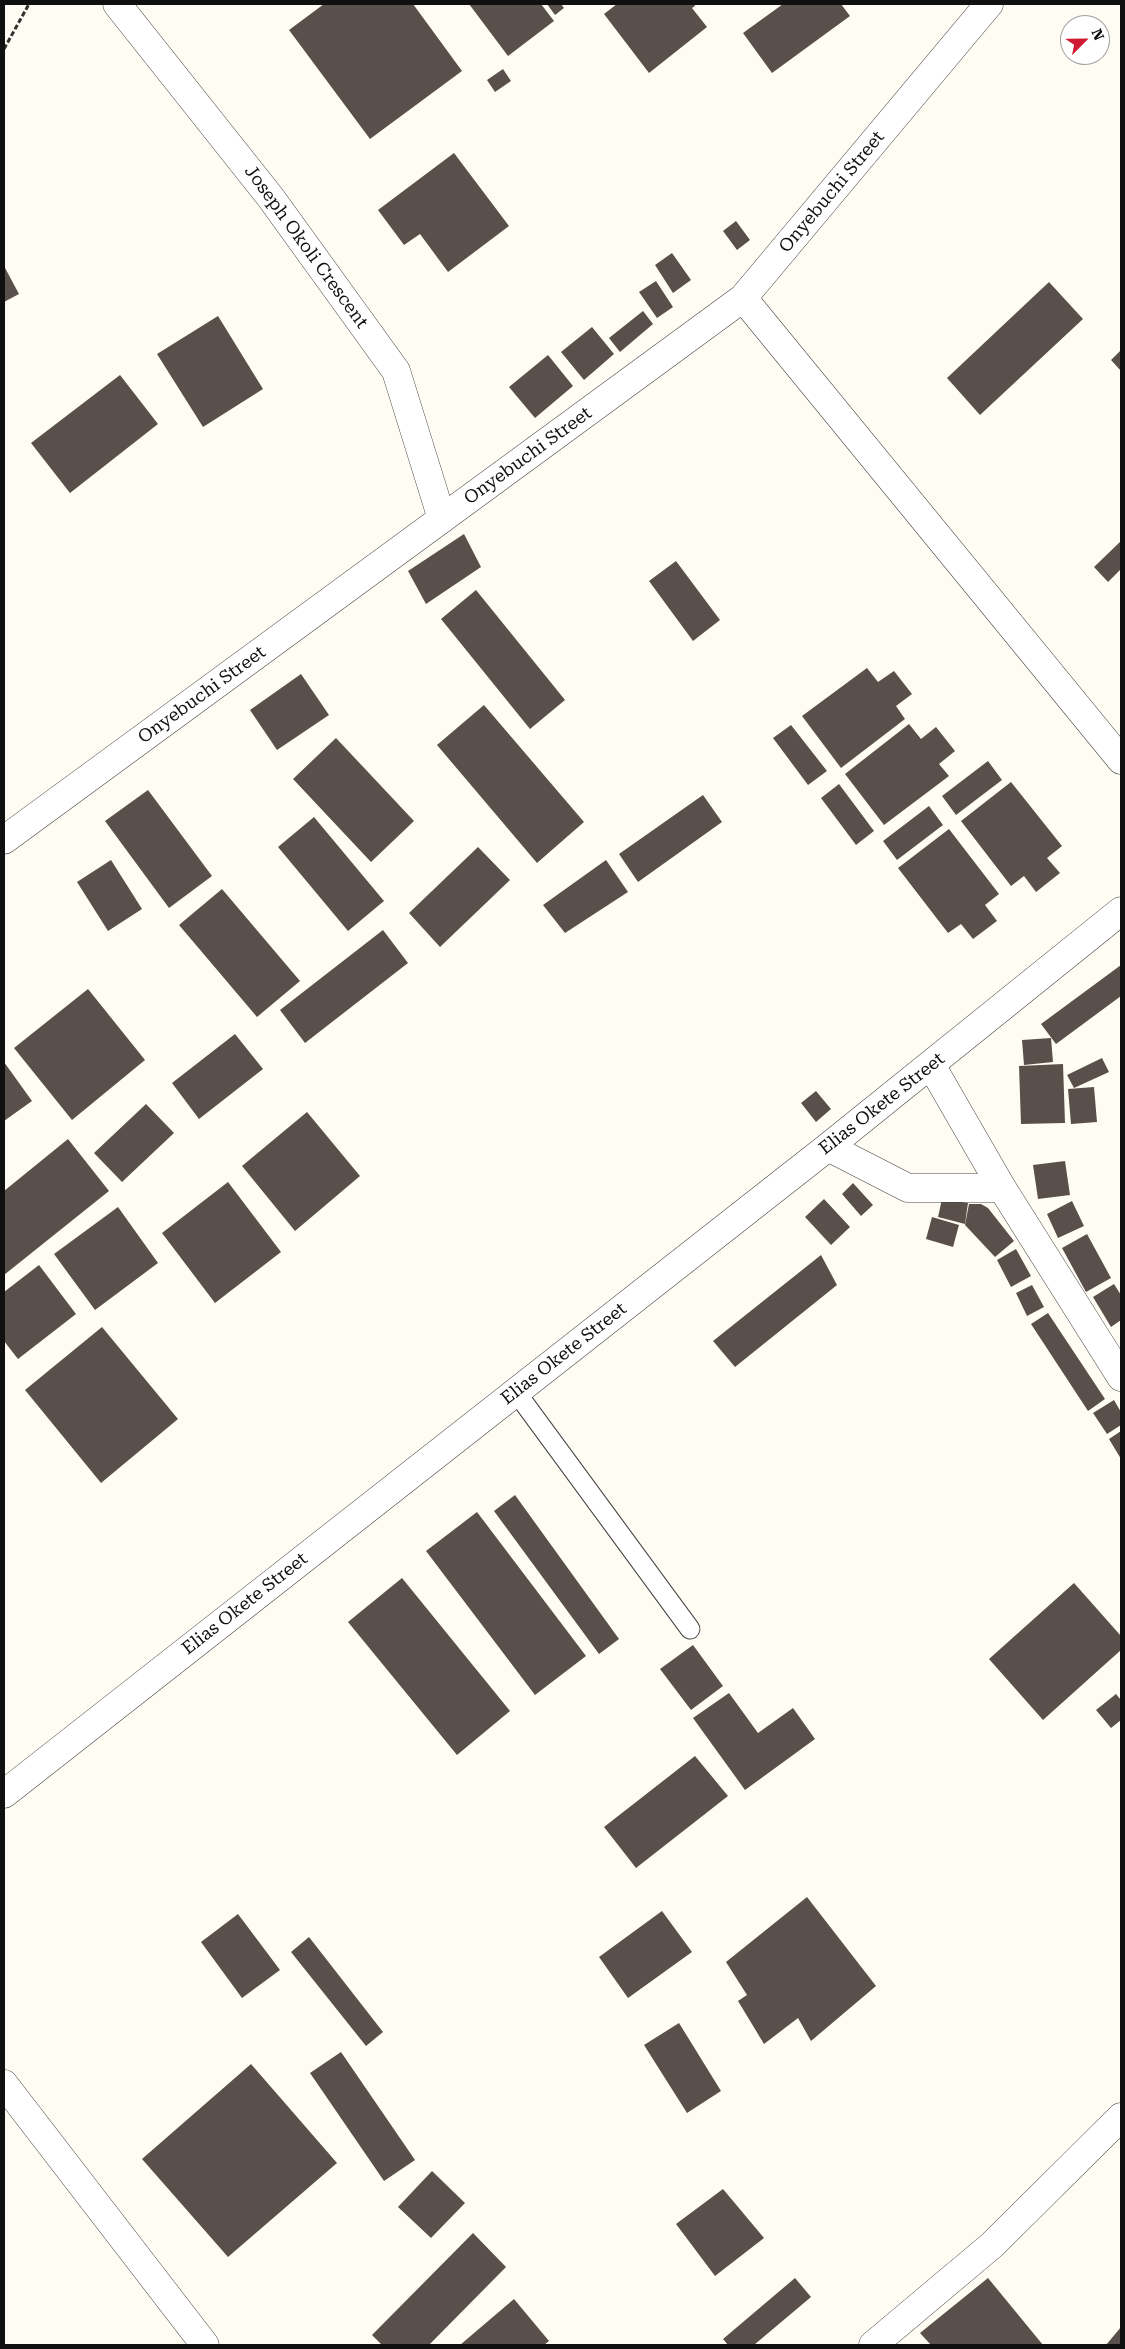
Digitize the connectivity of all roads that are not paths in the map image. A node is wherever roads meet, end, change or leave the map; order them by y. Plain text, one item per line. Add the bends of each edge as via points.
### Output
1 (117, 4) edge
2 (982, 8) edge
3 (743, 298) junction
4 (442, 519) junction
5 (1121, 760) edge
6 (4, 840) edge
7 (1121, 911) edge
8 (931, 1065) junction
9 (828, 1147) junction
10 (1002, 1188) junction
11 (1121, 1377) edge
12 (516, 1392) junction
13 (690, 1629) dead end
14 (4, 1794) edge
15 (4, 2084) edge
16 (1121, 2117) edge
17 (205, 2345) edge
18 (873, 2345) edge

1 - 4 street, Joseph Okoli Crescent via 271,198 396,371
2 - 3 street, Onyebuchi Street
3 - 4 street, Onyebuchi Street
3 - 5 street
4 - 6 street, Onyebuchi Street
7 - 8 street, Elias Okete Street
8 - 9 street, Elias Okete Street
8 - 10 street
9 - 10 street via 908,1188
9 - 12 street, Elias Okete Street
10 - 11 street
12 - 13 lane
12 - 14 street, Elias Okete Street
15 - 17 street
16 - 18 street via 992,2245

